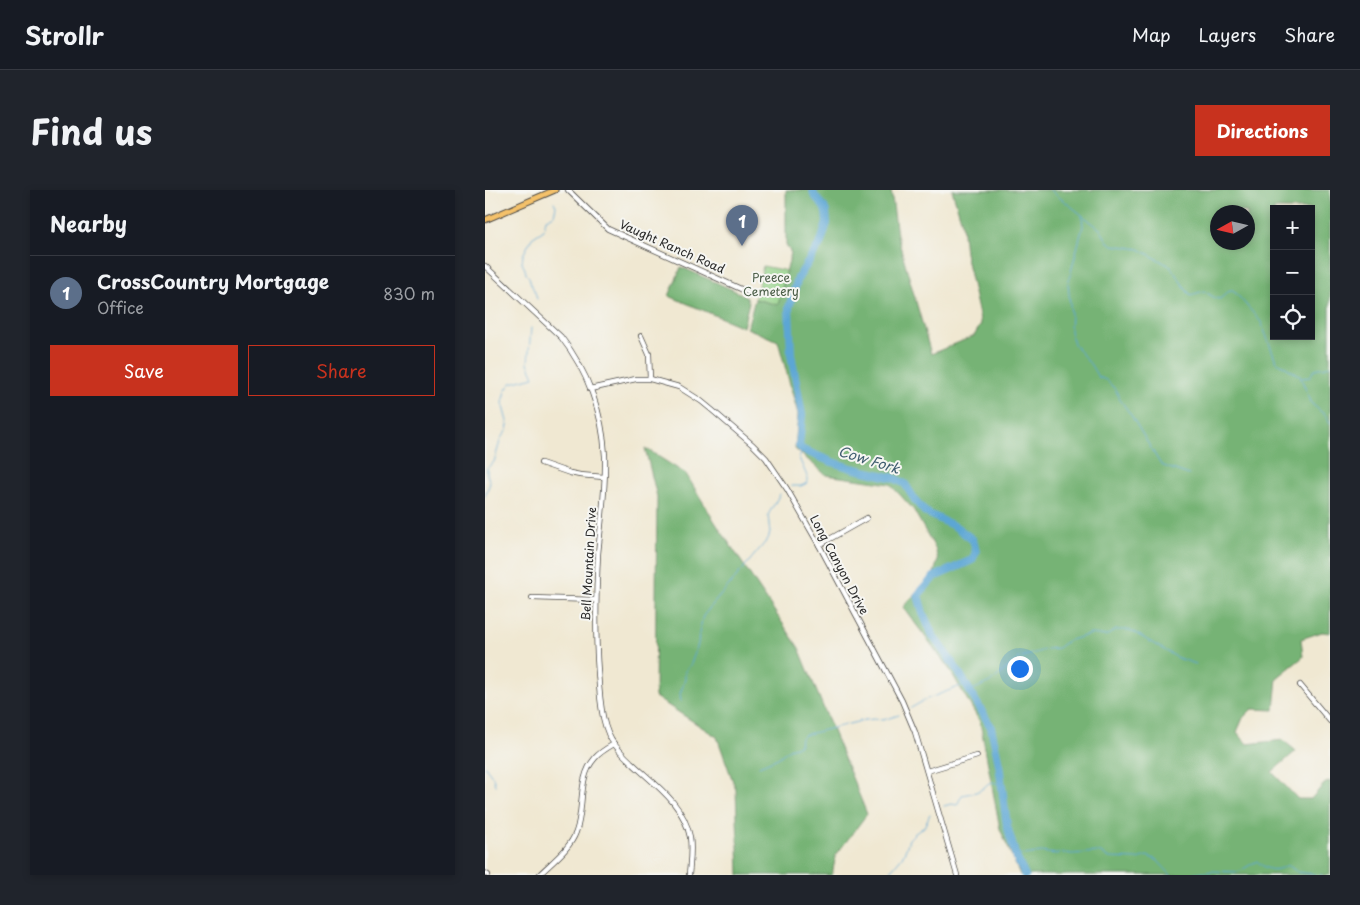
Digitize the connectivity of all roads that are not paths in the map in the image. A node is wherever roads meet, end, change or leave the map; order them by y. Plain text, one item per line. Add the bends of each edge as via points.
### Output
1 (555, 190) edge
2 (568, 190) edge
3 (485, 220) edge
4 (485, 266) edge
5 (752, 294) dead end
6 (641, 336) dead end
7 (650, 379) junction
8 (590, 389) junction
9 (541, 463) dead end
10 (604, 477) junction
11 (867, 518) dead end
12 (819, 546) junction
13 (532, 598) dead end
14 (595, 600) junction
15 (1300, 685) dead end
16 (1330, 722) edge
17 (613, 744) junction
18 (977, 756) dead end
19 (927, 771) junction
20 (539, 875) edge
21 (689, 875) edge
22 (957, 875) edge

1 - 3 main road
2 - 5 street, Vaught Ranch Road via 608,229
4 - 8 street, Bell Mountain Drive via 561,337 575,356
6 - 7 street via 651,363
7 - 8 street, Long Canyon Drive
7 - 12 street, Long Canyon Drive via 690,393 753,445 775,471
8 - 10 street, Bell Mountain Drive via 603,434
9 - 10 street via 570,473
10 - 14 street, Bell Mountain Drive
11 - 12 street
12 - 19 street, Long Canyon Drive via 902,701
13 - 14 street
14 - 17 street, Bell Mountain Drive via 600,695 603,718
15 - 16 street
17 - 20 street via 589,767 576,832 570,844
17 - 21 street, Bell Mountain Drive via 679,809 690,837
18 - 19 street
19 - 22 street, Long Canyon Drive

